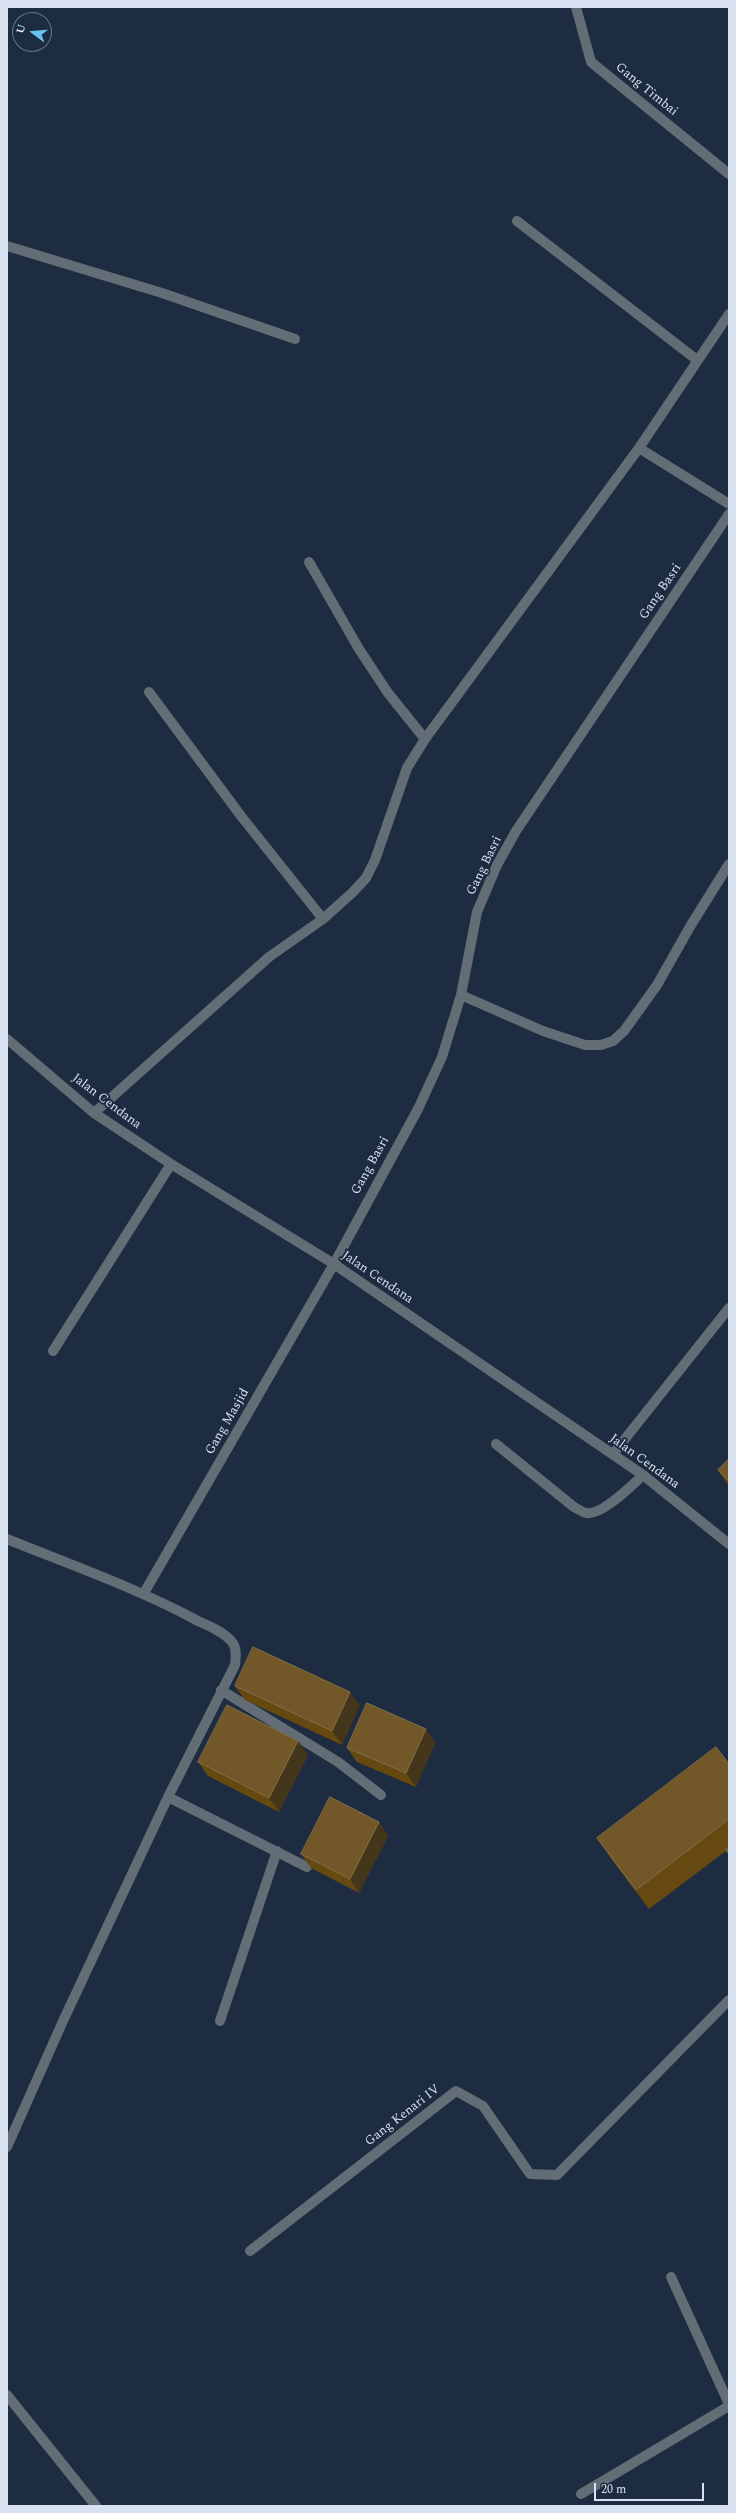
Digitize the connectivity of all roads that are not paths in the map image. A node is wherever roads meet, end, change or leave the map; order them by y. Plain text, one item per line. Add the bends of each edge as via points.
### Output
1 (576, 7) edge
2 (729, 174) edge
3 (517, 221) dead end
4 (7, 246) edge
5 (729, 314) edge
6 (295, 339) dead end
7 (697, 360) junction
8 (639, 448) junction
9 (729, 504) edge
10 (729, 514) edge
11 (308, 562) dead end
12 (149, 692) dead end
13 (425, 739) junction
14 (729, 864) edge
15 (323, 919) junction
16 (461, 995) junction
17 (7, 1039) edge
18 (94, 1113) junction
19 (171, 1164) junction
20 (334, 1264) junction
21 (729, 1308) edge
22 (52, 1351) dead end
23 (496, 1444) dead end
24 (612, 1454) junction
25 (643, 1475) junction
26 (7, 1539) edge
27 (729, 1544) edge
28 (144, 1593) junction
29 (221, 1690) junction
30 (380, 1795) dead end
31 (168, 1797) junction
32 (276, 1851) junction
33 (307, 1867) edge
34 (729, 2000) edge
35 (220, 2021) dead end
36 (7, 2147) edge
37 (250, 2251) dead end
38 (671, 2277) dead end
39 (7, 2395) edge
40 (729, 2405) edge
41 (581, 2494) dead end
42 (96, 2506) edge

1 - 2 street, Gang Timbai via 591,62
3 - 7 street
4 - 6 street via 162,293
5 - 7 street
7 - 8 street
8 - 9 street
8 - 13 street
10 - 16 street, Gang Basri via 516,831 496,865 477,912
11 - 13 street via 359,649 388,692
12 - 15 street via 241,816
13 - 15 street via 407,768 366,878
14 - 16 street via 657,985 624,1031 613,1041 601,1045 585,1045 543,1031
15 - 18 street via 269,957
16 - 20 street, Gang Basri via 442,1057 418,1109
17 - 18 street, Jalan Cendana
18 - 19 street, Jalan Cendana
19 - 20 street, Jalan Cendana
19 - 22 street
20 - 24 street, Jalan Cendana
20 - 28 street, Gang Masjid
21 - 24 street
23 - 25 street via 574,1507 587,1513 603,1507
24 - 25 street, Jalan Cendana
25 - 27 street, Jalan Cendana
26 - 28 street
28 - 29 street via 232,1641 235,1647 235,1665
29 - 30 street via 338,1762
29 - 31 street
31 - 32 street
31 - 36 street
32 - 33 street
32 - 35 street
34 - 37 street, Gang Kenari IV via 557,2175 530,2174 483,2106 456,2092
38 - 40 street
39 - 42 street
40 - 41 street

